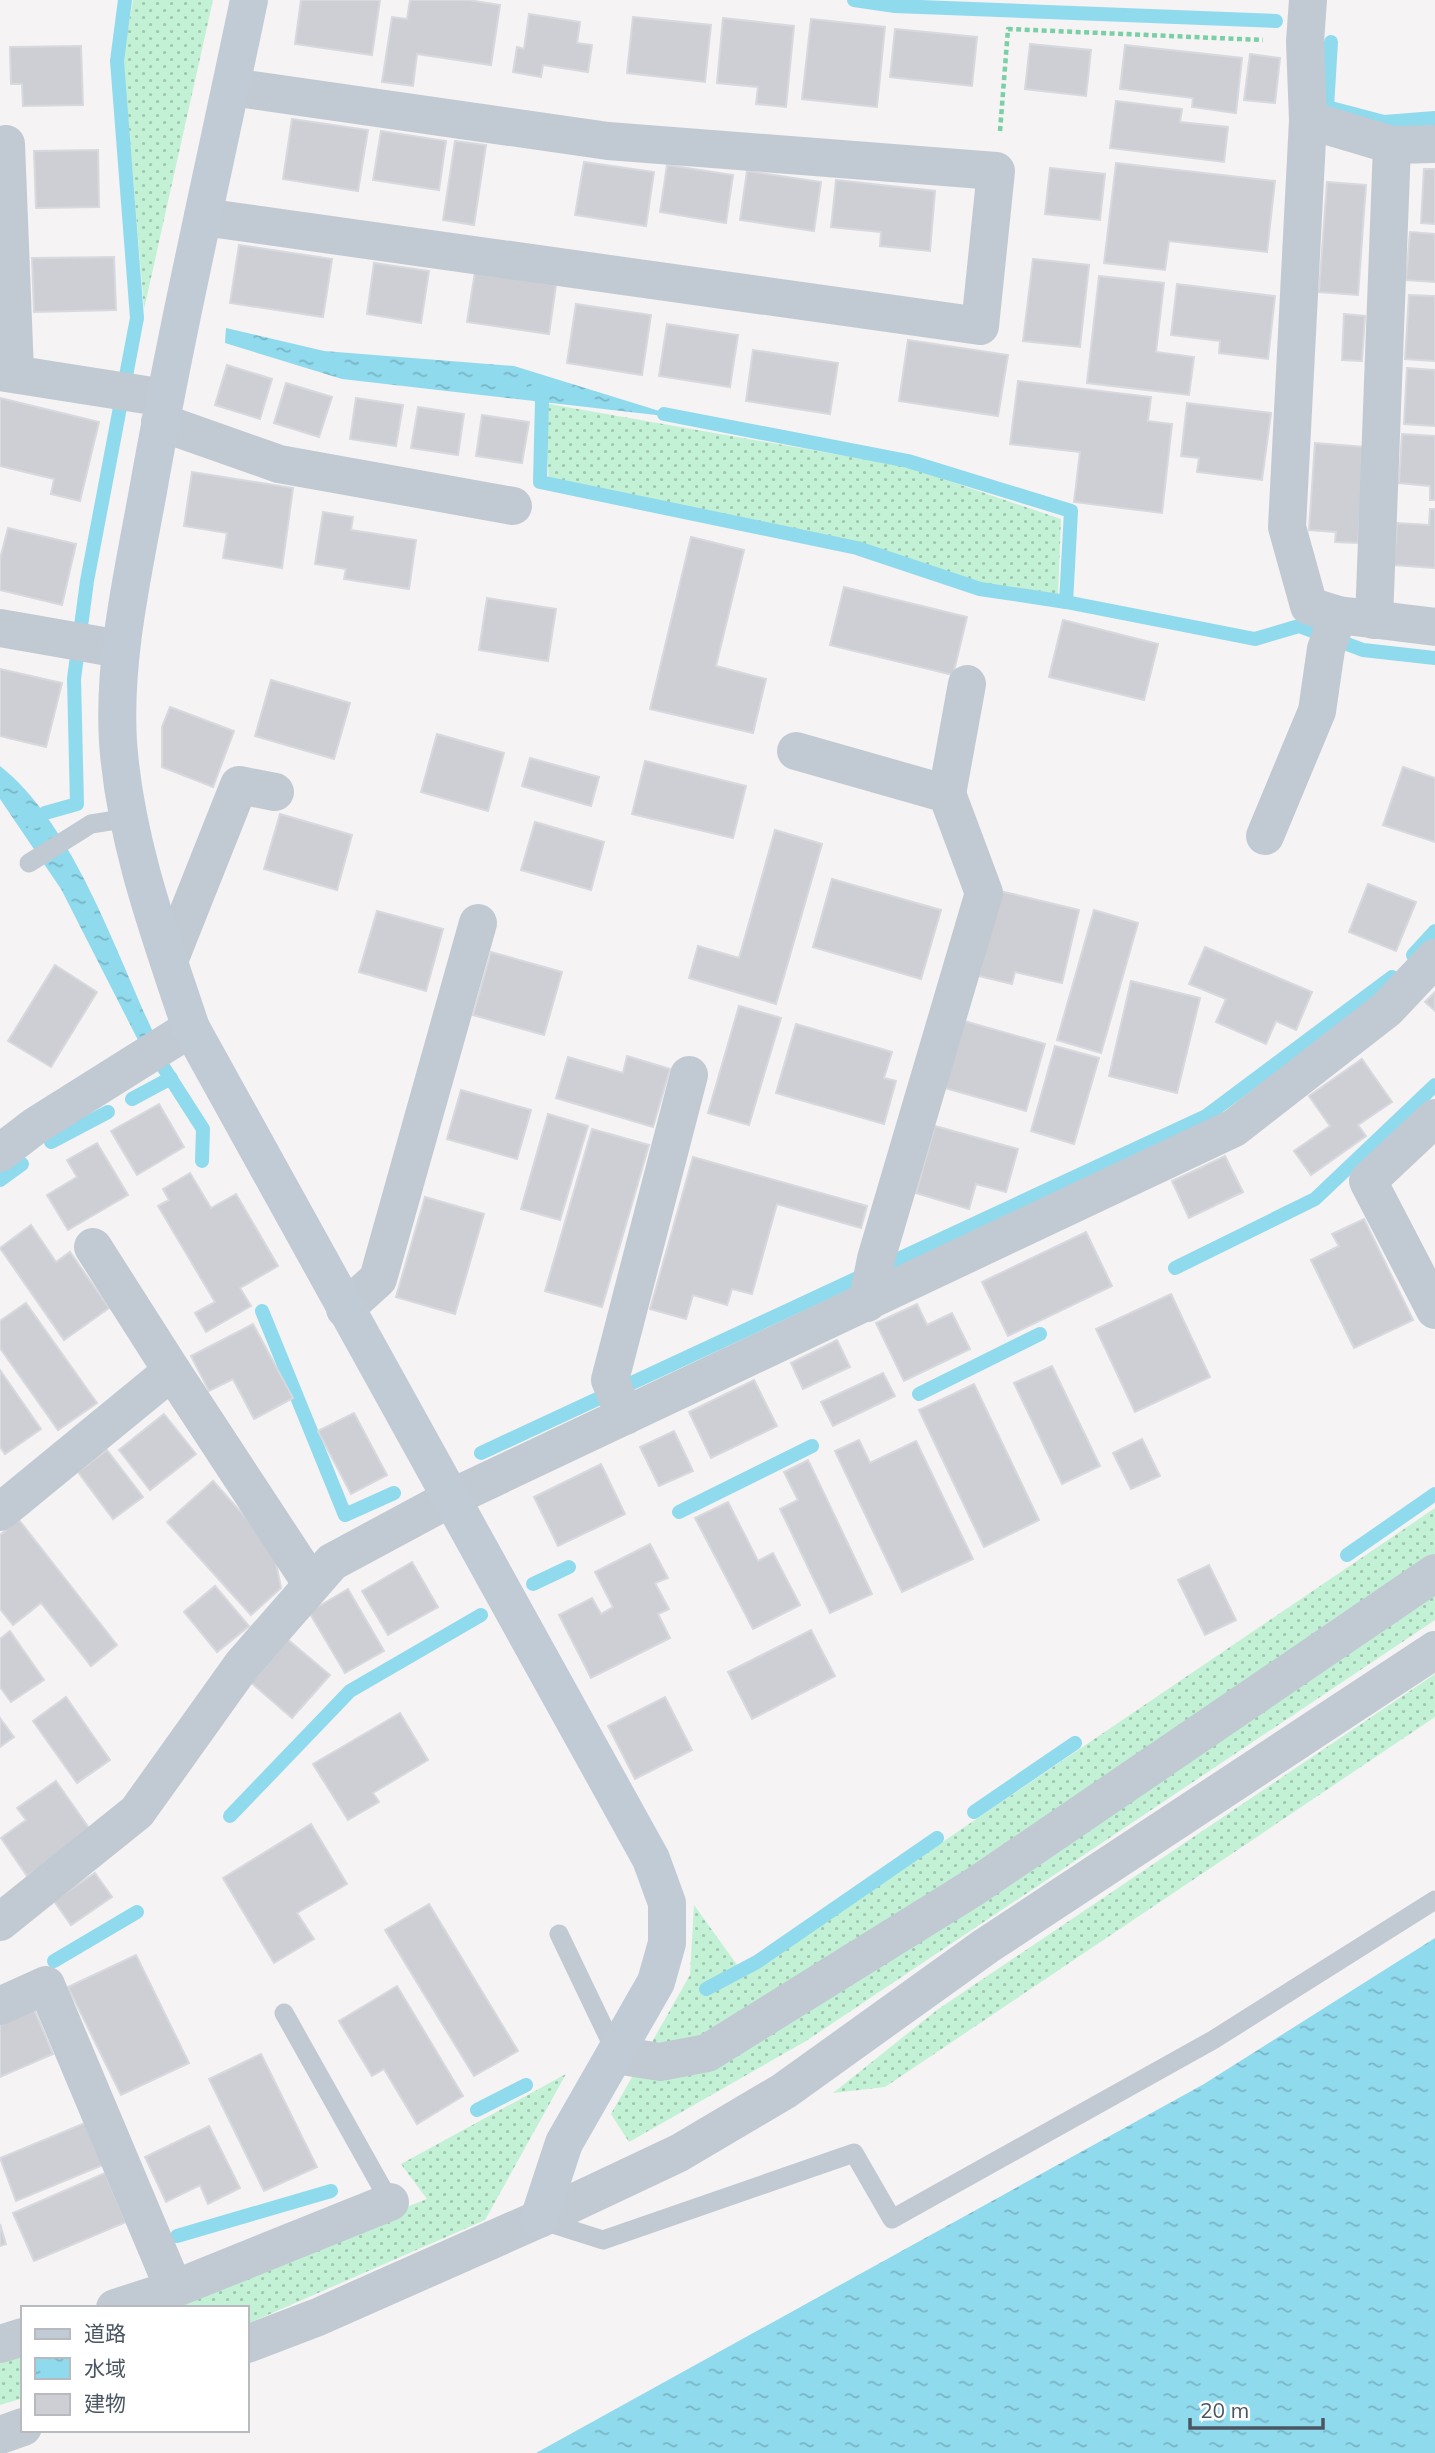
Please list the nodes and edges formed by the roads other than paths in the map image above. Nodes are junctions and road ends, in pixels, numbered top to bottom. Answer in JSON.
{"nodes":[{"id":1,"x":249,"y":0,"type":"edge"},
{"id":2,"x":1308,"y":0,"type":"edge"},
{"id":3,"x":231,"y":87,"type":"junction"},
{"id":4,"x":1308,"y":120,"type":"junction"},
{"id":5,"x":6,"y":144,"type":"dead end"},
{"id":6,"x":1435,"y":144,"type":"edge"},
{"id":7,"x":1392,"y":145,"type":"junction"},
{"id":8,"x":203,"y":217,"type":"junction"},
{"id":9,"x":8,"y":372,"type":"edge"},
{"id":10,"x":143,"y":400,"type":"junction"},
{"id":11,"x":513,"y":506,"type":"dead end"},
{"id":12,"x":1435,"y":627,"type":"edge"},
{"id":13,"x":0,"y":628,"type":"edge"},
{"id":14,"x":1346,"y":628,"type":"junction"},
{"id":15,"x":90,"y":643,"type":"junction"},
{"id":16,"x":967,"y":684,"type":"dead end"},
{"id":17,"x":796,"y":751,"type":"dead end"},
{"id":18,"x":275,"y":792,"type":"dead end"},
{"id":19,"x":947,"y":794,"type":"junction"},
{"id":20,"x":129,"y":818,"type":"junction"},
{"id":21,"x":1265,"y":836,"type":"dead end"},
{"id":22,"x":29,"y":863,"type":"dead end"},
{"id":23,"x":478,"y":923,"type":"dead end"},
{"id":24,"x":1435,"y":958,"type":"edge"},
{"id":25,"x":169,"y":961,"type":"junction"},
{"id":26,"x":164,"y":1045,"type":"junction"},
{"id":27,"x":689,"y":1075,"type":"dead end"},
{"id":28,"x":1435,"y":1118,"type":"edge"},
{"id":29,"x":0,"y":1153,"type":"edge"},
{"id":30,"x":93,"y":1247,"type":"dead end"},
{"id":31,"x":867,"y":1303,"type":"junction"},
{"id":32,"x":345,"y":1309,"type":"junction"},
{"id":33,"x":1435,"y":1310,"type":"edge"},
{"id":34,"x":172,"y":1371,"type":"junction"},
{"id":35,"x":625,"y":1416,"type":"junction"},
{"id":36,"x":451,"y":1497,"type":"junction"},
{"id":37,"x":0,"y":1512,"type":"edge"},
{"id":38,"x":1435,"y":1573,"type":"edge"},
{"id":39,"x":311,"y":1583,"type":"junction"},
{"id":40,"x":1435,"y":1650,"type":"edge"},
{"id":41,"x":1435,"y":1900,"type":"edge"},
{"id":42,"x":0,"y":1922,"type":"edge"},
{"id":43,"x":559,"y":1934,"type":"dead end"},
{"id":44,"x":0,"y":2006,"type":"edge"},
{"id":45,"x":284,"y":2012,"type":"dead end"},
{"id":46,"x":616,"y":2055,"type":"junction"},
{"id":47,"x":390,"y":2202,"type":"joint"},
{"id":48,"x":539,"y":2220,"type":"junction"},
{"id":49,"x":174,"y":2289,"type":"junction"},
{"id":50,"x":122,"y":2306,"type":"edge"},
{"id":51,"x":21,"y":2338,"type":"edge"},
{"id":52,"x":0,"y":2344,"type":"edge"},
{"id":53,"x":248,"y":2344,"type":"edge"},
{"id":54,"x":21,"y":2428,"type":"edge"},
{"id":55,"x":0,"y":2435,"type":"edge"}],
"edges":[{"from":1,"to":3,"type":"street"},
{"from":2,"to":4,"type":"street"},
{"from":3,"to":8,"type":"street"},
{"from":3,"to":8,"type":"street"},
{"from":4,"to":7,"type":"street"},
{"from":4,"to":14,"type":"street"},
{"from":5,"to":9,"type":"street"},
{"from":6,"to":7,"type":"street"},
{"from":7,"to":14,"type":"street"},
{"from":8,"to":10,"type":"street"},
{"from":9,"to":10,"type":"street"},
{"from":10,"to":11,"type":"street"},
{"from":10,"to":15,"type":"street"},
{"from":12,"to":14,"type":"street"},
{"from":13,"to":15,"type":"street"},
{"from":14,"to":21,"type":"street"},
{"from":15,"to":20,"type":"street"},
{"from":16,"to":19,"type":"street"},
{"from":17,"to":19,"type":"street"},
{"from":18,"to":25,"type":"street"},
{"from":19,"to":31,"type":"street"},
{"from":20,"to":22,"type":"lane"},
{"from":20,"to":25,"type":"street"},
{"from":23,"to":32,"type":"street"},
{"from":24,"to":31,"type":"street"},
{"from":25,"to":26,"type":"street"},
{"from":26,"to":29,"type":"street"},
{"from":26,"to":32,"type":"street"},
{"from":27,"to":35,"type":"street"},
{"from":28,"to":33,"type":"street"},
{"from":30,"to":34,"type":"street"},
{"from":31,"to":35,"type":"street"},
{"from":32,"to":36,"type":"street"},
{"from":34,"to":37,"type":"street"},
{"from":34,"to":39,"type":"street"},
{"from":35,"to":36,"type":"street"},
{"from":36,"to":39,"type":"street"},
{"from":36,"to":46,"type":"street"},
{"from":38,"to":46,"type":"street"},
{"from":39,"to":42,"type":"street"},
{"from":40,"to":48,"type":"street"},
{"from":41,"to":48,"type":"lane"},
{"from":43,"to":46,"type":"lane"},
{"from":44,"to":49,"type":"street"},
{"from":45,"to":47,"type":"lane"},
{"from":46,"to":48,"type":"street"},
{"from":47,"to":49,"type":"street"},
{"from":48,"to":53,"type":"street"},
{"from":49,"to":50,"type":"street"},
{"from":51,"to":52,"type":"street"},
{"from":54,"to":55,"type":"street"}]}
